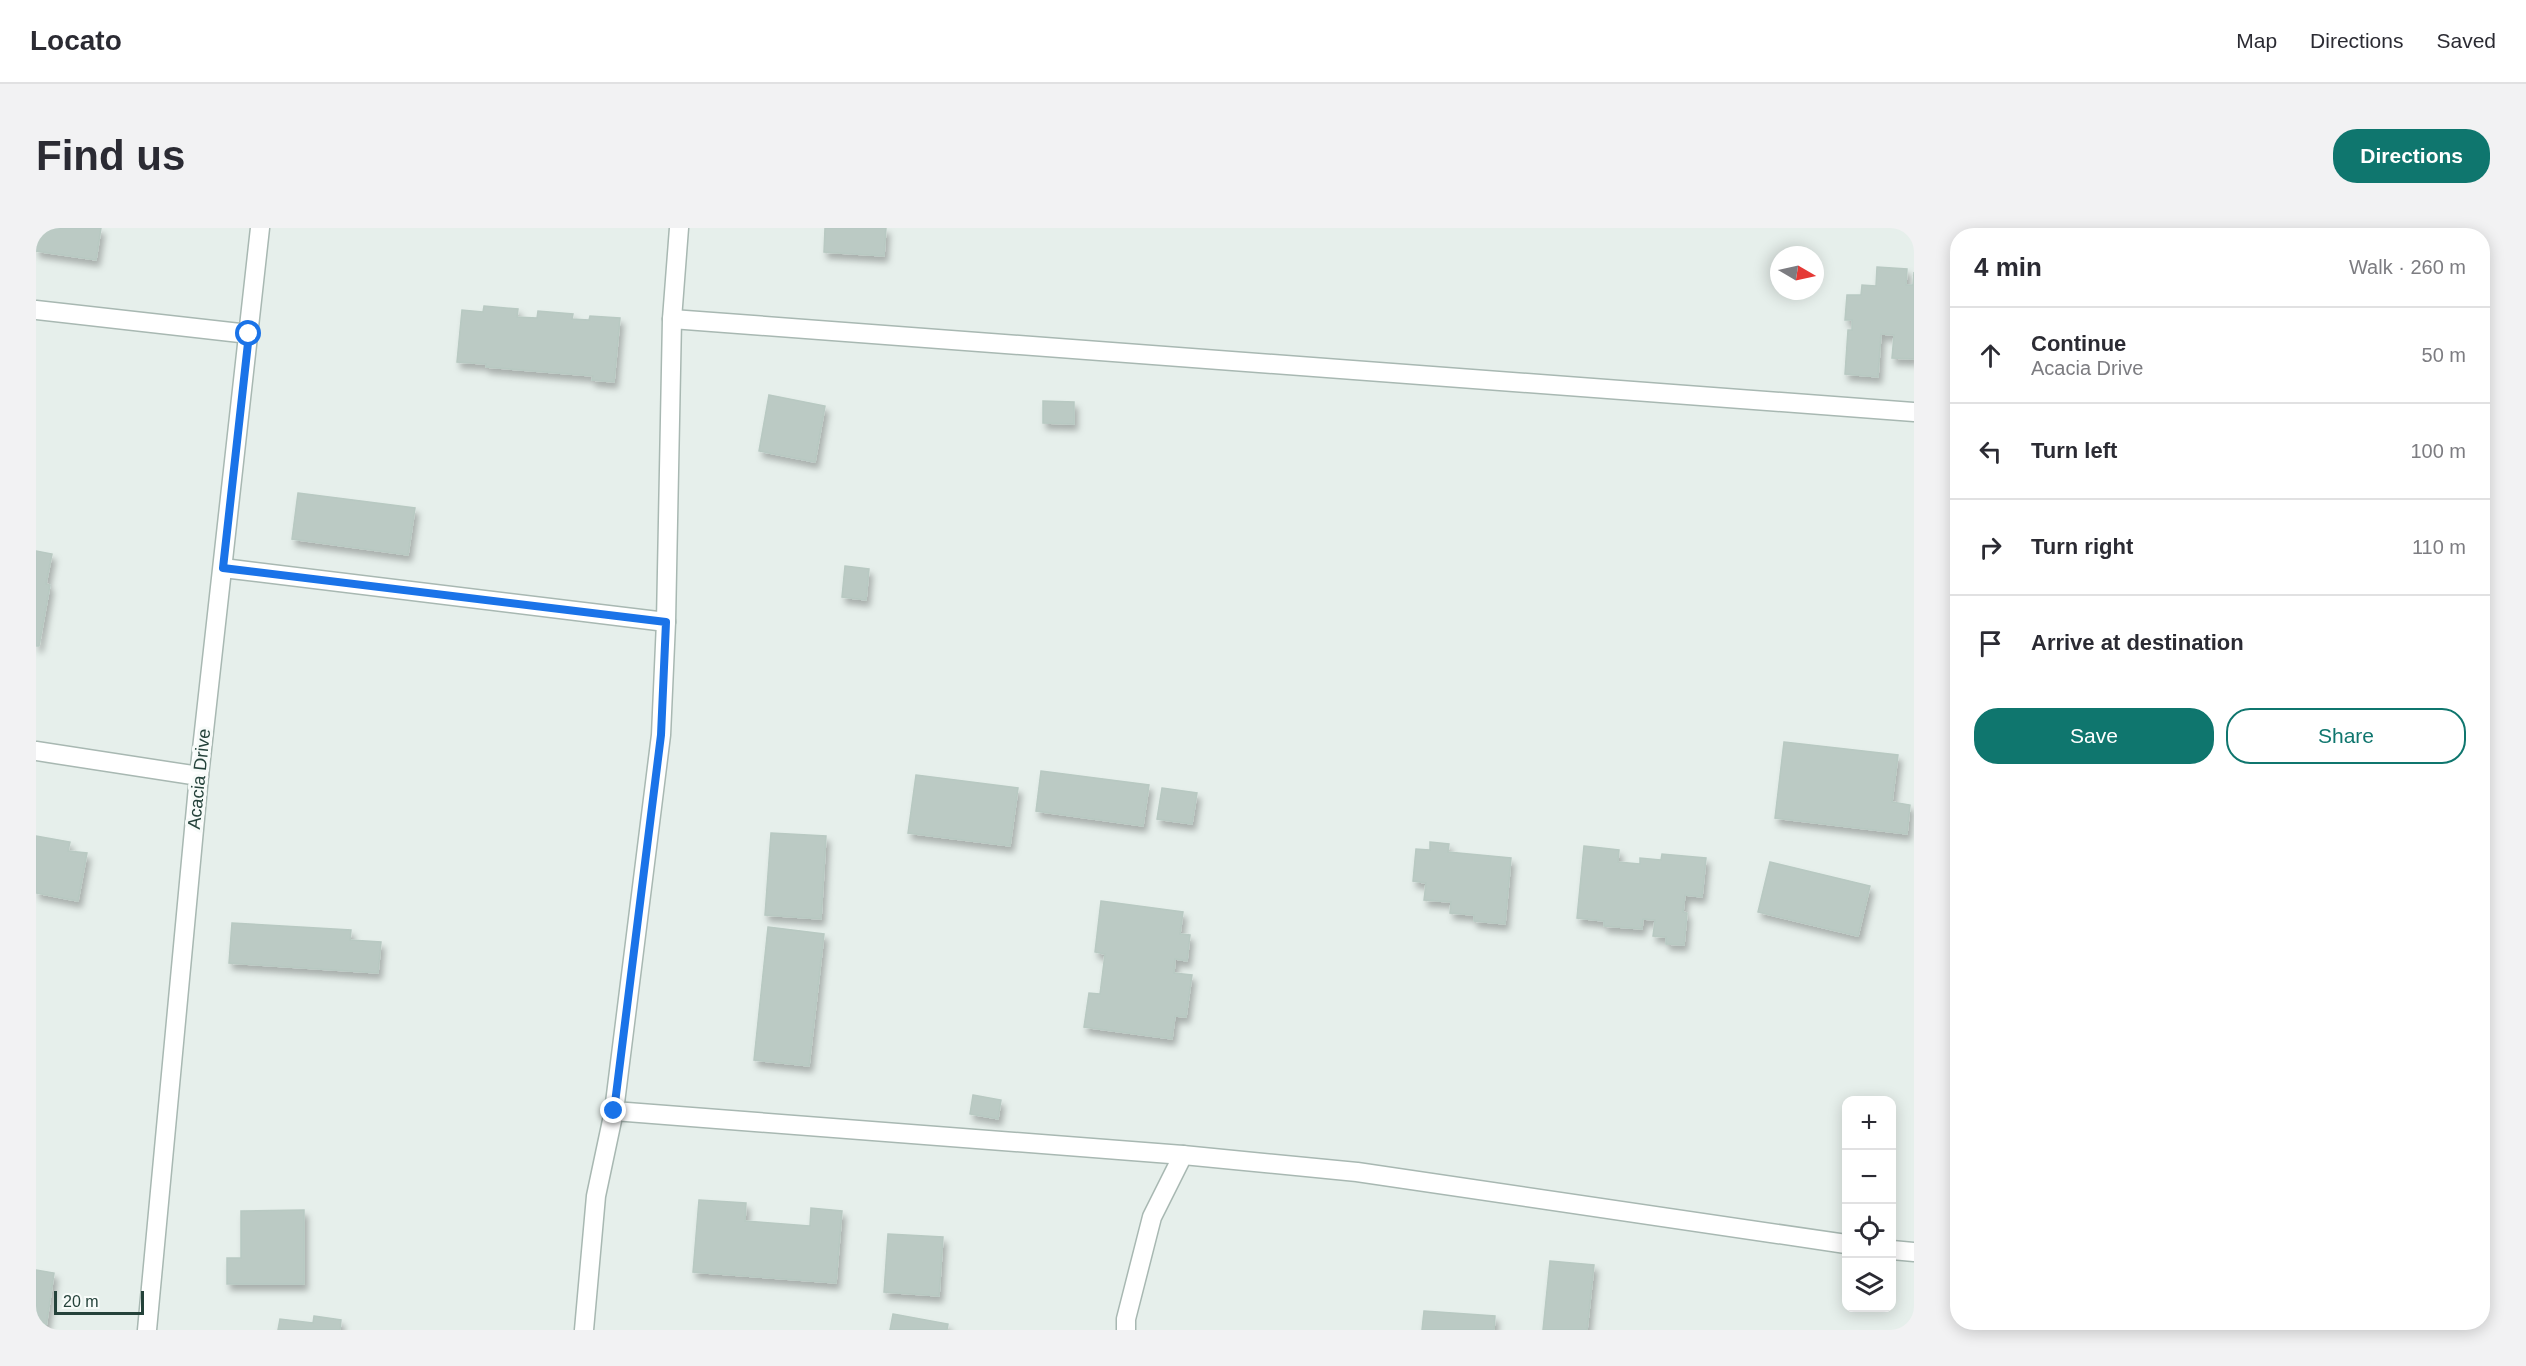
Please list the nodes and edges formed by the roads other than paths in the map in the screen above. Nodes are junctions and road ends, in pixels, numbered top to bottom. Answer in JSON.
{"nodes":[{"id":1,"x":260,"y":228,"type":"edge"},
{"id":2,"x":679,"y":228,"type":"edge"},
{"id":3,"x":36,"y":310,"type":"edge"},
{"id":4,"x":672,"y":319,"type":"junction"},
{"id":5,"x":249,"y":334,"type":"junction"},
{"id":6,"x":1914,"y":412,"type":"edge"},
{"id":7,"x":223,"y":568,"type":"junction"},
{"id":8,"x":666,"y":622,"type":"junction"},
{"id":9,"x":36,"y":751,"type":"edge"},
{"id":10,"x":199,"y":776,"type":"junction"},
{"id":11,"x":614,"y":1111,"type":"junction"},
{"id":12,"x":1183,"y":1155,"type":"junction"},
{"id":13,"x":1842,"y":1243,"type":"edge"},
{"id":14,"x":1896,"y":1250,"type":"edge"},
{"id":15,"x":1914,"y":1252,"type":"edge"},
{"id":16,"x":147,"y":1330,"type":"edge"},
{"id":17,"x":584,"y":1330,"type":"edge"},
{"id":18,"x":1126,"y":1330,"type":"edge"}],
"edges":[{"from":1,"to":5,"type":"street","name":"Acacia Drive"},
{"from":2,"to":4,"type":"street"},
{"from":3,"to":5,"type":"street"},
{"from":4,"to":6,"type":"street"},
{"from":4,"to":8,"type":"street"},
{"from":5,"to":7,"type":"street","name":"Acacia Drive"},
{"from":7,"to":8,"type":"street"},
{"from":7,"to":10,"type":"street","name":"Acacia Drive"},
{"from":8,"to":11,"type":"street"},
{"from":9,"to":10,"type":"street"},
{"from":10,"to":16,"type":"street","name":"Acacia Drive"},
{"from":11,"to":12,"type":"street"},
{"from":11,"to":17,"type":"street"},
{"from":12,"to":13,"type":"street"},
{"from":12,"to":18,"type":"street"},
{"from":14,"to":15,"type":"street"}]}
